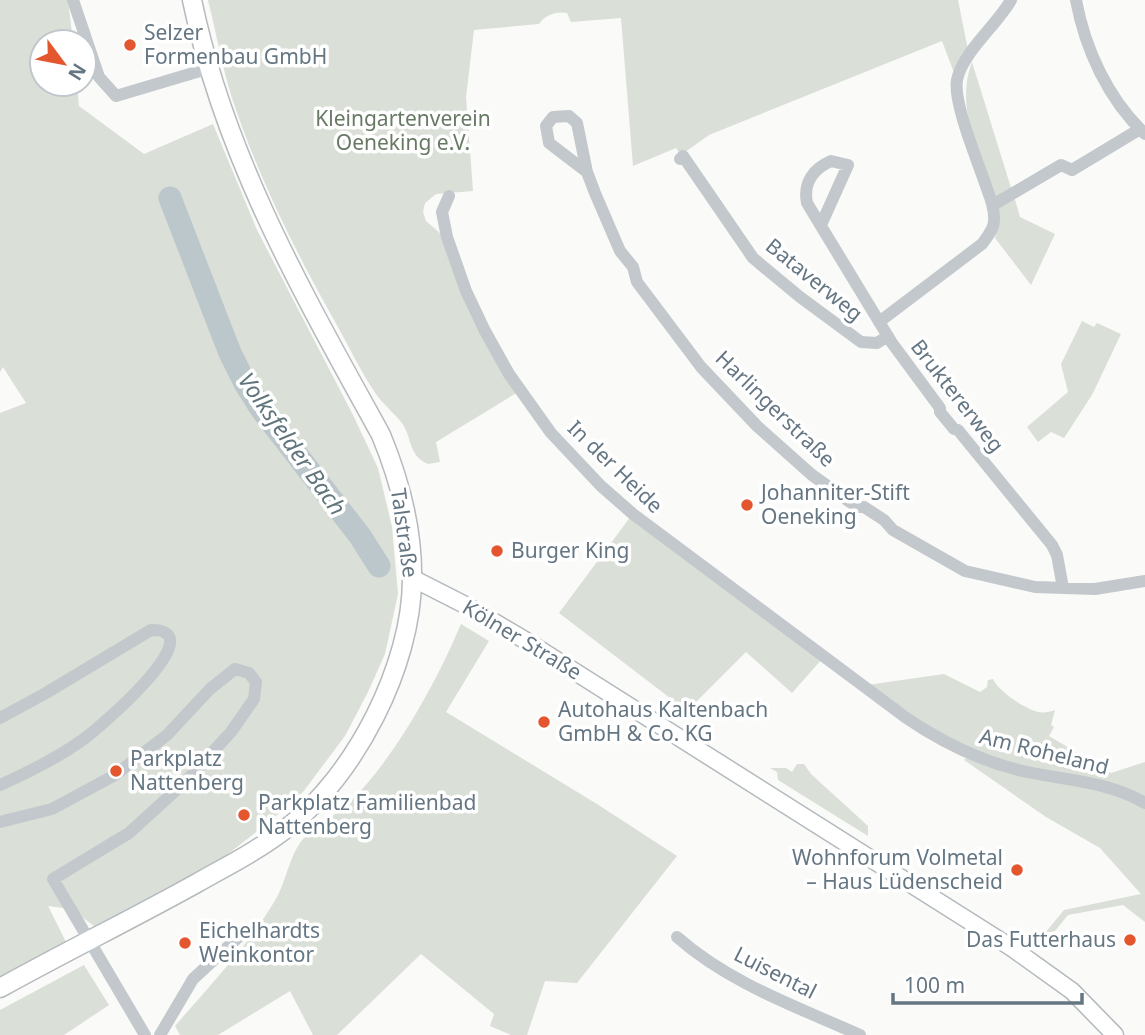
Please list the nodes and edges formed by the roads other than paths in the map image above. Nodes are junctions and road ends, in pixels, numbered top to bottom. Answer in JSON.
{"nodes":[{"id":1,"x":73,"y":0,"type":"edge"},
{"id":2,"x":192,"y":0,"type":"edge"},
{"id":3,"x":1011,"y":0,"type":"edge"},
{"id":4,"x":1076,"y":0,"type":"edge"},
{"id":5,"x":210,"y":68,"type":"junction"},
{"id":6,"x":1142,"y":132,"type":"edge"},
{"id":7,"x":680,"y":159,"type":"dead end"},
{"id":8,"x":587,"y":172,"type":"dead end"},
{"id":9,"x":449,"y":196,"type":"dead end"},
{"id":10,"x":993,"y":205,"type":"junction"},
{"id":11,"x":821,"y":225,"type":"junction"},
{"id":12,"x":879,"y":322,"type":"junction"},
{"id":13,"x":888,"y":336,"type":"junction"},
{"id":14,"x":412,"y":578,"type":"junction"},
{"id":15,"x":1145,"y":581,"type":"edge"},
{"id":16,"x":1063,"y":588,"type":"junction"},
{"id":17,"x":866,"y":687,"type":"joint"},
{"id":18,"x":0,"y":718,"type":"edge"},
{"id":19,"x":0,"y":785,"type":"edge"},
{"id":20,"x":1145,"y":803,"type":"edge"},
{"id":21,"x":0,"y":822,"type":"edge"},
{"id":22,"x":246,"y":931,"type":"dead end"},
{"id":23,"x":677,"y":937,"type":"dead end"},
{"id":24,"x":89,"y":940,"type":"junction"},
{"id":25,"x":0,"y":988,"type":"edge"},
{"id":26,"x":145,"y":1035,"type":"edge"},
{"id":27,"x":160,"y":1035,"type":"edge"},
{"id":28,"x":860,"y":1035,"type":"edge"},
{"id":29,"x":1115,"y":1035,"type":"edge"}],
"edges":[{"from":1,"to":5,"type":"street"},
{"from":2,"to":5,"type":"main road","name":"Talstraße"},
{"from":3,"to":10,"type":"street"},
{"from":4,"to":6,"type":"street"},
{"from":5,"to":14,"type":"main road","name":"Talstraße"},
{"from":6,"to":10,"type":"street"},
{"from":7,"to":13,"type":"street","name":"Bataverweg"},
{"from":8,"to":16,"type":"street","name":"Harlingerstraße"},
{"from":9,"to":17,"type":"street","name":"In der Heide"},
{"from":10,"to":12,"type":"street"},
{"from":11,"to":11,"type":"street","name":"Bruktererweg"},
{"from":11,"to":12,"type":"street","name":"Bruktererweg"},
{"from":12,"to":13,"type":"street","name":"Bruktererweg"},
{"from":13,"to":16,"type":"street","name":"Bruktererweg"},
{"from":14,"to":24,"type":"main road","name":"Talstraße"},
{"from":14,"to":29,"type":"main road","name":"Kölner Straße"},
{"from":15,"to":16,"type":"street","name":"Harlingerstraße"},
{"from":17,"to":20,"type":"street","name":"Am Roheland"},
{"from":18,"to":19,"type":"street"},
{"from":21,"to":24,"type":"street"},
{"from":22,"to":27,"type":"street"},
{"from":23,"to":28,"type":"street","name":"Luisental"},
{"from":24,"to":25,"type":"main road","name":"Talstraße"},
{"from":24,"to":26,"type":"street"}]}
